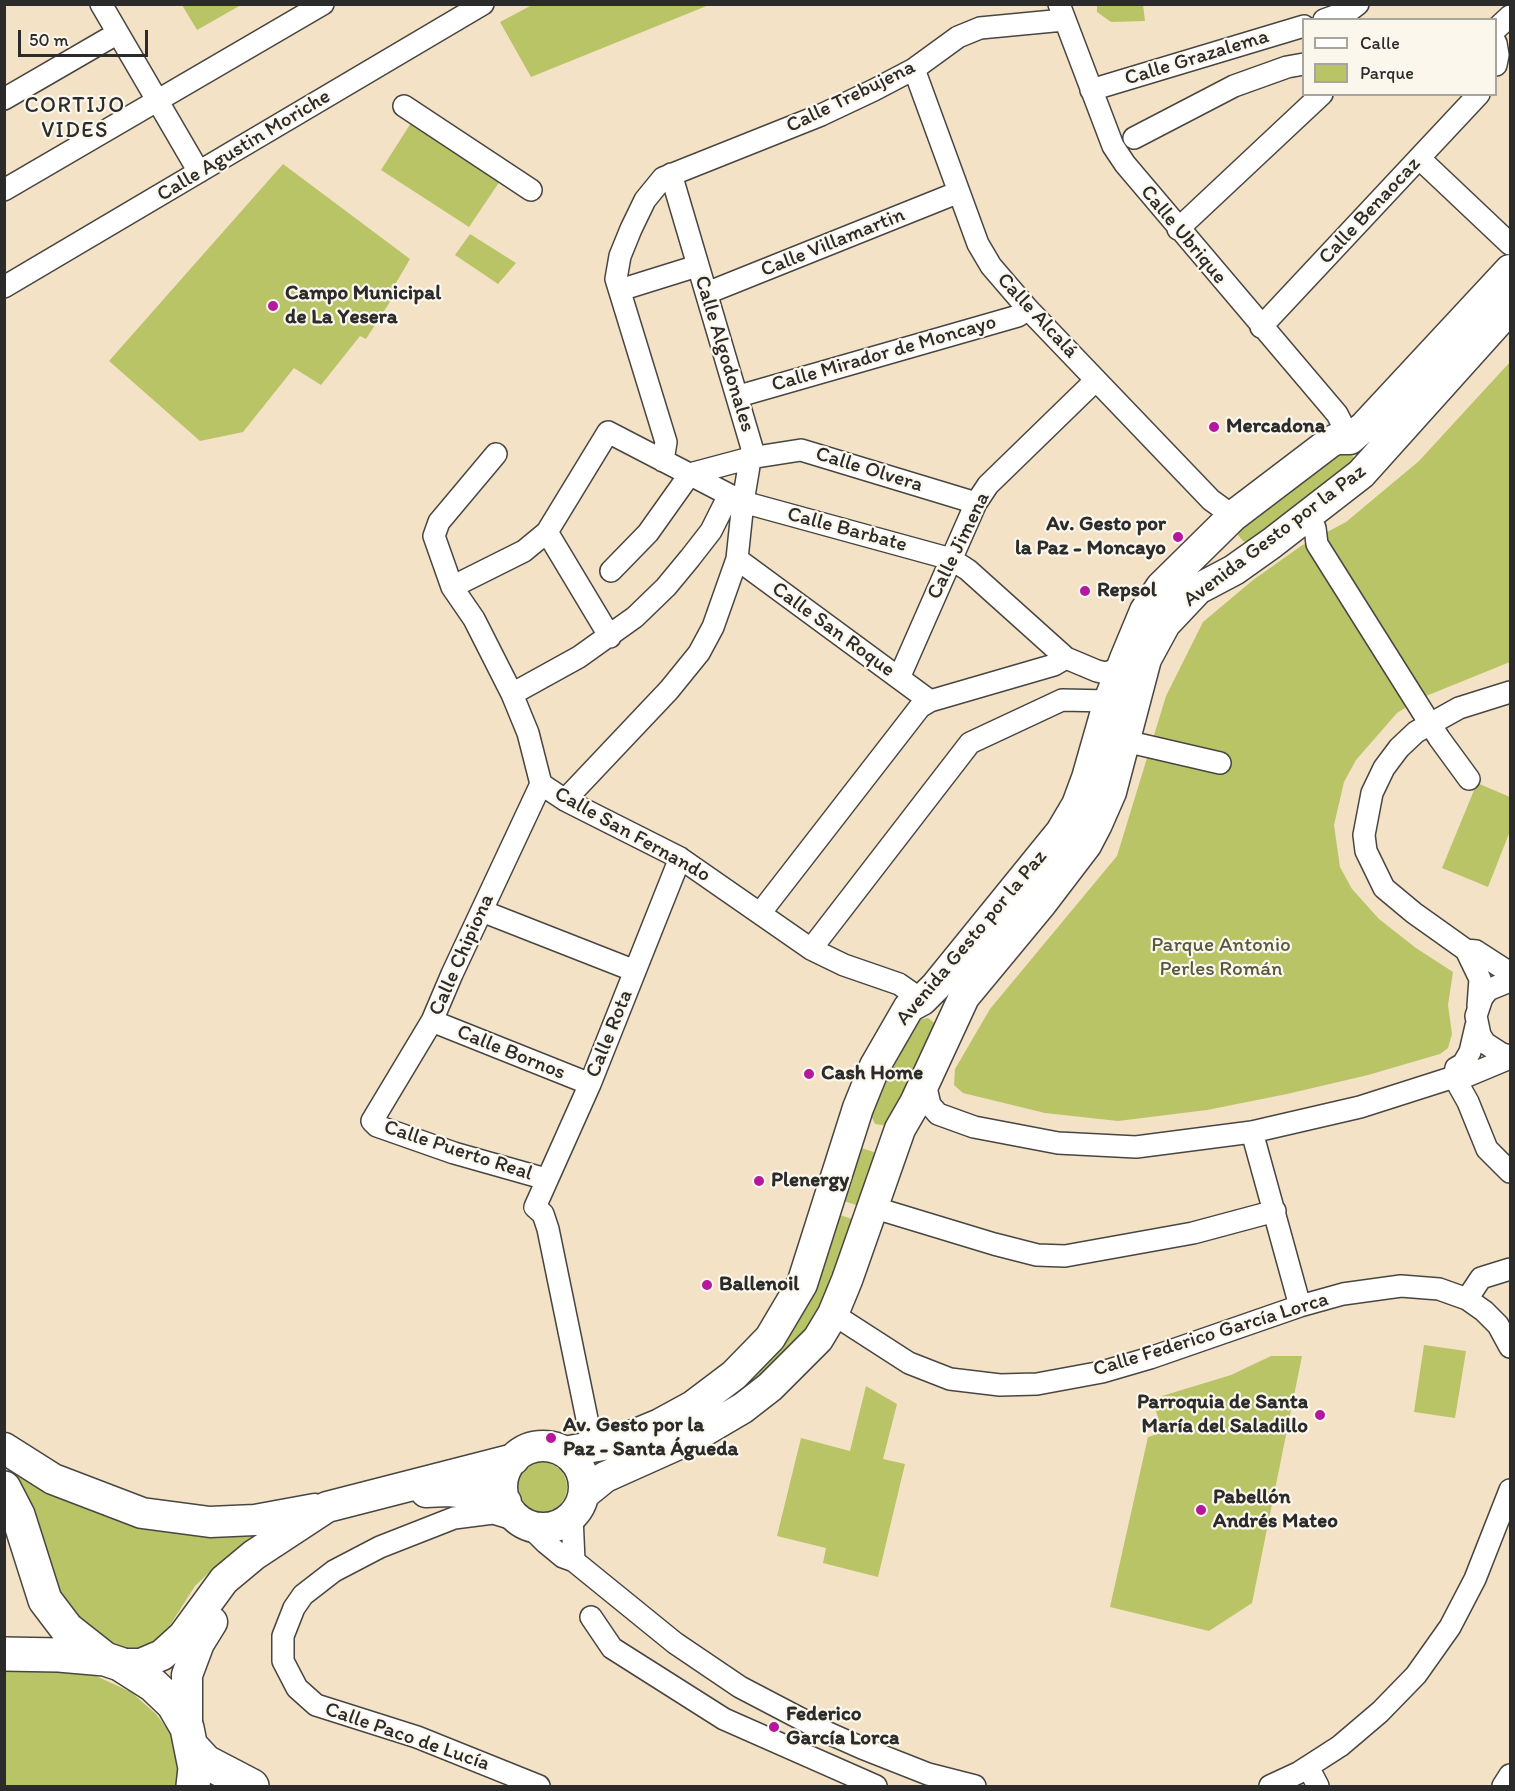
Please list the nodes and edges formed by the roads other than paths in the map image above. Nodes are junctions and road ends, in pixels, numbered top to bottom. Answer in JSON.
{"nodes":[{"id":1,"x":101,"y":4,"type":"edge"},
{"id":2,"x":324,"y":4,"type":"edge"},
{"id":3,"x":1359,"y":4,"type":"edge"},
{"id":4,"x":480,"y":5,"type":"edge"},
{"id":5,"x":1061,"y":12,"type":"edge"},
{"id":6,"x":1324,"y":14,"type":"edge"},
{"id":7,"x":1510,"y":16,"type":"edge"},
{"id":8,"x":1302,"y":27,"type":"edge"},
{"id":9,"x":1497,"y":28,"type":"edge"},
{"id":10,"x":118,"y":33,"type":"junction"},
{"id":11,"x":1302,"y":64,"type":"edge"},
{"id":12,"x":914,"y":69,"type":"junction"},
{"id":13,"x":1091,"y":90,"type":"junction"},
{"id":14,"x":1320,"y":96,"type":"edge"},
{"id":15,"x":1477,"y":96,"type":"edge"},
{"id":16,"x":4,"y":99,"type":"edge"},
{"id":17,"x":159,"y":101,"type":"junction"},
{"id":18,"x":404,"y":106,"type":"dead end"},
{"id":19,"x":1134,"y":138,"type":"dead end"},
{"id":20,"x":1419,"y":158,"type":"junction"},
{"id":21,"x":199,"y":172,"type":"junction"},
{"id":22,"x":671,"y":174,"type":"junction"},
{"id":23,"x":4,"y":190,"type":"edge"},
{"id":24,"x":531,"y":190,"type":"dead end"},
{"id":25,"x":959,"y":192,"type":"junction"},
{"id":26,"x":1178,"y":229,"type":"junction"},
{"id":27,"x":1510,"y":244,"type":"edge"},
{"id":28,"x":697,"y":266,"type":"junction"},
{"id":29,"x":1510,"y":270,"type":"edge"},
{"id":30,"x":4,"y":287,"type":"edge"},
{"id":31,"x":620,"y":290,"type":"junction"},
{"id":32,"x":707,"y":293,"type":"junction"},
{"id":33,"x":1510,"y":308,"type":"edge"},
{"id":34,"x":1028,"y":309,"type":"junction"},
{"id":35,"x":1261,"y":327,"type":"junction"},
{"id":36,"x":1096,"y":380,"type":"junction"},
{"id":37,"x":739,"y":396,"type":"junction"},
{"id":38,"x":1350,"y":439,"type":"junction"},
{"id":39,"x":496,"y":454,"type":"dead end"},
{"id":40,"x":750,"y":458,"type":"junction"},
{"id":41,"x":663,"y":461,"type":"junction"},
{"id":42,"x":690,"y":474,"type":"junction"},
{"id":43,"x":1361,"y":474,"type":"junction"},
{"id":44,"x":736,"y":498,"type":"junction"},
{"id":45,"x":976,"y":503,"type":"junction"},
{"id":46,"x":1233,"y":516,"type":"junction"},
{"id":47,"x":1315,"y":528,"type":"dead end"},
{"id":48,"x":547,"y":532,"type":"junction"},
{"id":49,"x":1262,"y":550,"type":"junction"},
{"id":50,"x":737,"y":559,"type":"junction"},
{"id":51,"x":951,"y":559,"type":"junction"},
{"id":52,"x":611,"y":571,"type":"dead end"},
{"id":53,"x":452,"y":587,"type":"junction"},
{"id":54,"x":610,"y":637,"type":"junction"},
{"id":55,"x":1066,"y":658,"type":"junction"},
{"id":56,"x":1122,"y":667,"type":"junction"},
{"id":57,"x":898,"y":678,"type":"junction"},
{"id":58,"x":1510,"y":692,"type":"edge"},
{"id":59,"x":512,"y":694,"type":"junction"},
{"id":60,"x":930,"y":701,"type":"junction"},
{"id":61,"x":1109,"y":701,"type":"junction"},
{"id":62,"x":1429,"y":723,"type":"junction"},
{"id":63,"x":1125,"y":741,"type":"junction"},
{"id":64,"x":1220,"y":763,"type":"dead end"},
{"id":65,"x":1470,"y":778,"type":"dead end"},
{"id":66,"x":541,"y":784,"type":"junction"},
{"id":67,"x":566,"y":800,"type":"junction"},
{"id":68,"x":680,"y":858,"type":"junction"},
{"id":69,"x":482,"y":911,"type":"junction"},
{"id":70,"x":761,"y":912,"type":"junction"},
{"id":71,"x":811,"y":949,"type":"junction"},
{"id":72,"x":1466,"y":950,"type":"junction"},
{"id":73,"x":635,"y":971,"type":"junction"},
{"id":74,"x":1510,"y":973,"type":"edge"},
{"id":75,"x":1510,"y":981,"type":"edge"},
{"id":76,"x":922,"y":1000,"type":"junction"},
{"id":77,"x":1477,"y":1016,"type":"junction"},
{"id":78,"x":432,"y":1022,"type":"junction"},
{"id":79,"x":950,"y":1028,"type":"junction"},
{"id":80,"x":1510,"y":1057,"type":"edge"},
{"id":81,"x":1454,"y":1077,"type":"junction"},
{"id":82,"x":925,"y":1083,"type":"junction"},
{"id":83,"x":590,"y":1084,"type":"junction"},
{"id":84,"x":858,"y":1108,"type":"junction"},
{"id":85,"x":938,"y":1114,"type":"junction"},
{"id":86,"x":372,"y":1121,"type":"joint"},
{"id":87,"x":903,"y":1124,"type":"junction"},
{"id":88,"x":1252,"y":1132,"type":"junction"},
{"id":89,"x":1510,"y":1172,"type":"edge"},
{"id":90,"x":546,"y":1179,"type":"junction"},
{"id":91,"x":872,"y":1207,"type":"junction"},
{"id":92,"x":1275,"y":1212,"type":"junction"},
{"id":93,"x":1510,"y":1269,"type":"edge"},
{"id":94,"x":1467,"y":1299,"type":"junction"},
{"id":95,"x":1300,"y":1306,"type":"junction"},
{"id":96,"x":833,"y":1314,"type":"junction"},
{"id":97,"x":1510,"y":1347,"type":"edge"},
{"id":98,"x":4,"y":1448,"type":"edge"},
{"id":99,"x":594,"y":1448,"type":"junction"},
{"id":100,"x":564,"y":1452,"type":"junction"},
{"id":101,"x":514,"y":1459,"type":"junction"},
{"id":102,"x":4,"y":1488,"type":"edge"},
{"id":103,"x":1510,"y":1493,"type":"edge"},
{"id":104,"x":578,"y":1505,"type":"junction"},
{"id":105,"x":327,"y":1507,"type":"junction"},
{"id":106,"x":519,"y":1516,"type":"junction"},
{"id":107,"x":574,"y":1561,"type":"junction"},
{"id":108,"x":591,"y":1617,"type":"dead end"},
{"id":109,"x":11,"y":1652,"type":"edge"},
{"id":110,"x":112,"y":1662,"type":"junction"},
{"id":111,"x":189,"y":1738,"type":"junction"},
{"id":112,"x":1308,"y":1767,"type":"junction"},
{"id":113,"x":1510,"y":1775,"type":"edge"},
{"id":114,"x":193,"y":1786,"type":"edge"},
{"id":115,"x":252,"y":1786,"type":"edge"},
{"id":116,"x":539,"y":1786,"type":"edge"},
{"id":117,"x":876,"y":1786,"type":"edge"},
{"id":118,"x":975,"y":1786,"type":"edge"},
{"id":119,"x":1270,"y":1786,"type":"edge"},
{"id":120,"x":1318,"y":1786,"type":"edge"},
{"id":121,"x":1503,"y":1786,"type":"edge"}],
"edges":[{"from":1,"to":10,"type":"street"},
{"from":2,"to":17,"type":"street"},
{"from":3,"to":6,"type":"street"},
{"from":4,"to":21,"type":"street","name":"Calle Agustin Moriche"},
{"from":5,"to":12,"type":"street","name":"Calle Trebujena"},
{"from":5,"to":13,"type":"street","name":"Calle Ubrique"},
{"from":7,"to":9,"type":"street"},
{"from":8,"to":13,"type":"street","name":"Calle Grazalema"},
{"from":10,"to":16,"type":"street"},
{"from":10,"to":17,"type":"street"},
{"from":11,"to":19,"type":"street"},
{"from":12,"to":22,"type":"street","name":"Calle Trebujena"},
{"from":12,"to":25,"type":"street","name":"Calle Alcalá"},
{"from":13,"to":26,"type":"street","name":"Calle Ubrique"},
{"from":14,"to":26,"type":"street"},
{"from":15,"to":20,"type":"street","name":"Calle Benaocaz"},
{"from":17,"to":21,"type":"street"},
{"from":17,"to":23,"type":"street"},
{"from":18,"to":24,"type":"street"},
{"from":20,"to":27,"type":"street"},
{"from":20,"to":35,"type":"street","name":"Calle Benaocaz"},
{"from":21,"to":30,"type":"street","name":"Calle Agustin Moriche"},
{"from":22,"to":28,"type":"street","name":"Calle Algodonales"},
{"from":22,"to":31,"type":"street"},
{"from":25,"to":32,"type":"street","name":"Calle Villamartin"},
{"from":25,"to":34,"type":"street","name":"Calle Alcalá"},
{"from":26,"to":35,"type":"street","name":"Calle Ubrique"},
{"from":28,"to":31,"type":"street"},
{"from":28,"to":32,"type":"street","name":"Calle Algodonales"},
{"from":29,"to":38,"type":"main road","name":"Avenida Gesto por la Paz"},
{"from":31,"to":41,"type":"street"},
{"from":32,"to":37,"type":"street","name":"Calle Algodonales"},
{"from":33,"to":43,"type":"main road","name":"Avenida Gesto por la Paz"},
{"from":34,"to":36,"type":"street","name":"Calle Alcalá"},
{"from":34,"to":37,"type":"street","name":"Calle Mirador de Moncayo"},
{"from":35,"to":38,"type":"street","name":"Calle Ubrique"},
{"from":36,"to":45,"type":"street","name":"Calle Jimena"},
{"from":36,"to":46,"type":"street","name":"Calle Alcalá"},
{"from":37,"to":40,"type":"street","name":"Calle Algodonales"},
{"from":38,"to":43,"type":"main road"},
{"from":38,"to":46,"type":"main road","name":"Avenida Gesto por la Paz"},
{"from":39,"to":53,"type":"street","name":"Calle San Fernando"},
{"from":40,"to":42,"type":"street","name":"Calle Olvera"},
{"from":40,"to":44,"type":"street","name":"Calle Algodonales"},
{"from":40,"to":45,"type":"street","name":"Calle Olvera"},
{"from":41,"to":42,"type":"street","name":"Calle Barbate"},
{"from":41,"to":48,"type":"street","name":"Calle Barbate"},
{"from":42,"to":44,"type":"street","name":"Calle Barbate"},
{"from":42,"to":52,"type":"street"},
{"from":43,"to":49,"type":"main road","name":"Avenida Gesto por la Paz"},
{"from":44,"to":50,"type":"street","name":"Calle Algodonales"},
{"from":44,"to":51,"type":"street","name":"Calle Barbate"},
{"from":44,"to":54,"type":"street"},
{"from":45,"to":51,"type":"street","name":"Calle Jimena"},
{"from":46,"to":49,"type":"main road"},
{"from":46,"to":56,"type":"main road","name":"Avenida Gesto por la Paz"},
{"from":47,"to":62,"type":"street"},
{"from":48,"to":53,"type":"street"},
{"from":48,"to":54,"type":"street"},
{"from":49,"to":63,"type":"main road","name":"Avenida Gesto por la Paz"},
{"from":50,"to":57,"type":"street","name":"Calle San Roque"},
{"from":50,"to":67,"type":"street","name":"Calle Algodonales"},
{"from":51,"to":55,"type":"street","name":"Calle Barbate"},
{"from":51,"to":57,"type":"street","name":"Calle Jimena"},
{"from":53,"to":59,"type":"street","name":"Calle San Fernando"},
{"from":54,"to":59,"type":"street"},
{"from":55,"to":56,"type":"street","name":"Calle Barbate"},
{"from":55,"to":60,"type":"street"},
{"from":56,"to":61,"type":"main road","name":"Avenida Gesto por la Paz"},
{"from":57,"to":60,"type":"street","name":"Calle San Roque"},
{"from":58,"to":62,"type":"street"},
{"from":59,"to":66,"type":"street","name":"Calle San Fernando"},
{"from":60,"to":70,"type":"street"},
{"from":61,"to":71,"type":"street"},
{"from":61,"to":76,"type":"main road","name":"Avenida Gesto por la Paz"},
{"from":62,"to":65,"type":"street"},
{"from":62,"to":72,"type":"street"},
{"from":63,"to":64,"type":"street"},
{"from":63,"to":79,"type":"main road","name":"Avenida Gesto por la Paz"},
{"from":66,"to":67,"type":"street","name":"Calle San Fernando"},
{"from":66,"to":69,"type":"street","name":"Calle Chipiona"},
{"from":67,"to":68,"type":"street","name":"Calle San Fernando"},
{"from":68,"to":70,"type":"street","name":"Calle San Fernando"},
{"from":68,"to":73,"type":"street","name":"Calle Rota"},
{"from":69,"to":73,"type":"street"},
{"from":69,"to":78,"type":"street","name":"Calle Chipiona"},
{"from":70,"to":71,"type":"street","name":"Calle San Fernando"},
{"from":71,"to":76,"type":"street","name":"Calle San Fernando"},
{"from":72,"to":74,"type":"street"},
{"from":72,"to":77,"type":"street"},
{"from":73,"to":83,"type":"street","name":"Calle Rota"},
{"from":75,"to":77,"type":"street"},
{"from":76,"to":79,"type":"main road"},
{"from":76,"to":84,"type":"main road","name":"Avenida Gesto por la Paz"},
{"from":77,"to":80,"type":"street"},
{"from":77,"to":81,"type":"street"},
{"from":78,"to":83,"type":"street","name":"Calle Bornos"},
{"from":78,"to":86,"type":"street","name":"Calle Chipiona"},
{"from":79,"to":82,"type":"main road","name":"Avenida Gesto por la Paz"},
{"from":80,"to":81,"type":"street"},
{"from":81,"to":88,"type":"street"},
{"from":81,"to":89,"type":"street"},
{"from":82,"to":85,"type":"street"},
{"from":82,"to":87,"type":"main road","name":"Avenida Gesto por la Paz"},
{"from":83,"to":90,"type":"street","name":"Calle Rota"},
{"from":84,"to":87,"type":"main road"},
{"from":84,"to":99,"type":"main road","name":"Avenida Gesto por la Paz"},
{"from":85,"to":87,"type":"street"},
{"from":85,"to":88,"type":"street"},
{"from":86,"to":90,"type":"street","name":"Calle Puerto Real"},
{"from":87,"to":91,"type":"main road","name":"Avenida Gesto por la Paz"},
{"from":88,"to":92,"type":"street"},
{"from":90,"to":99,"type":"street","name":"Calle Rota"},
{"from":91,"to":92,"type":"street"},
{"from":91,"to":96,"type":"main road","name":"Avenida Gesto por la Paz"},
{"from":92,"to":95,"type":"street"},
{"from":93,"to":94,"type":"street"},
{"from":94,"to":95,"type":"street","name":"Calle Federico García Lorca"},
{"from":94,"to":97,"type":"street","name":"Calle Federico García Lorca"},
{"from":95,"to":96,"type":"street","name":"Calle Federico García Lorca"},
{"from":96,"to":104,"type":"main road","name":"Avenida Gesto por la Paz"},
{"from":98,"to":105,"type":"main road"},
{"from":99,"to":100,"type":"main road","name":"Avenida Gesto por la Paz"},
{"from":100,"to":101,"type":"main road"},
{"from":100,"to":104,"type":"main road"},
{"from":101,"to":105,"type":"main road"},
{"from":101,"to":106,"type":"main road"},
{"from":102,"to":110,"type":"highway"},
{"from":103,"to":112,"type":"street"},
{"from":104,"to":106,"type":"main road"},
{"from":104,"to":107,"type":"street"},
{"from":105,"to":110,"type":"main road"},
{"from":106,"to":107,"type":"street"},
{"from":106,"to":111,"type":"main road"},
{"from":106,"to":116,"type":"street","name":"Calle Paco de Lucía"},
{"from":107,"to":118,"type":"street"},
{"from":108,"to":117,"type":"street"},
{"from":109,"to":110,"type":"highway"},
{"from":110,"to":111,"type":"highway"},
{"from":111,"to":114,"type":"highway"},
{"from":111,"to":115,"type":"highway"},
{"from":112,"to":119,"type":"street"},
{"from":112,"to":120,"type":"street"},
{"from":113,"to":121,"type":"street"}]}
